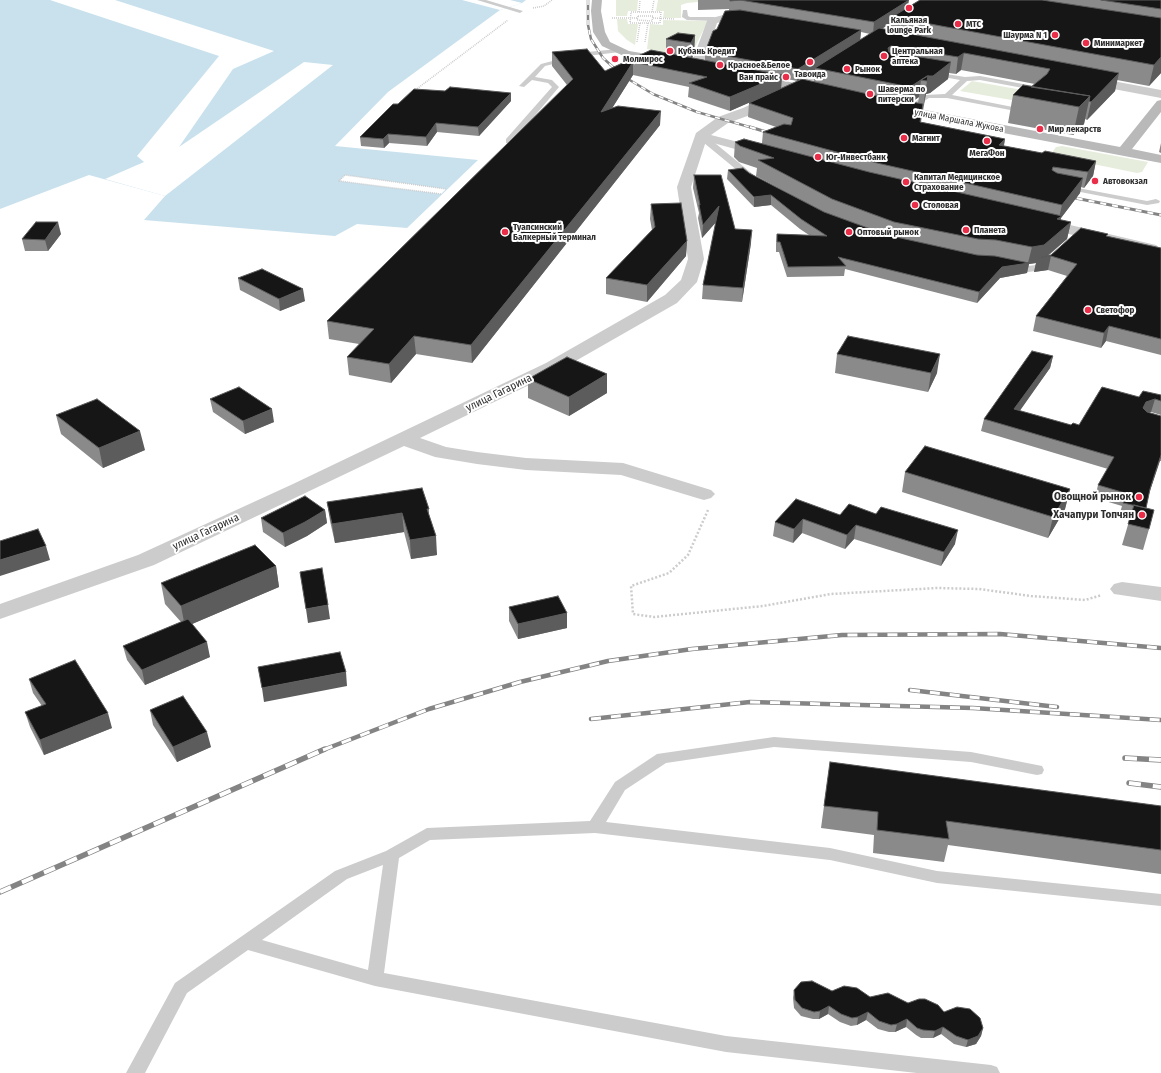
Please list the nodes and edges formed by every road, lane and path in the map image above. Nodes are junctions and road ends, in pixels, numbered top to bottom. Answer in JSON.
{"nodes":[{"id":1,"x":480,"y":0,"type":"edge"},
{"id":2,"x":552,"y":0,"type":"edge"},
{"id":3,"x":597,"y":0,"type":"edge"},
{"id":4,"x":640,"y":0,"type":"edge"},
{"id":5,"x":654,"y":0,"type":"edge"},
{"id":6,"x":924,"y":8,"type":"edge"},
{"id":7,"x":520,"y":11,"type":"junction"},
{"id":8,"x":685,"y":11,"type":"dead end"},
{"id":9,"x":639,"y":12,"type":"junction"},
{"id":10,"x":645,"y":12,"type":"junction"},
{"id":11,"x":652,"y":12,"type":"junction"},
{"id":12,"x":612,"y":13,"type":"dead end"},
{"id":13,"x":645,"y":16,"type":"junction"},
{"id":14,"x":612,"y":18,"type":"junction"},
{"id":15,"x":630,"y":18,"type":"junction"},
{"id":16,"x":638,"y":18,"type":"junction"},
{"id":17,"x":653,"y":18,"type":"junction"},
{"id":18,"x":660,"y":18,"type":"junction"},
{"id":19,"x":714,"y":20,"type":"junction"},
{"id":20,"x":612,"y":21,"type":"dead end"},
{"id":21,"x":766,"y":21,"type":"edge"},
{"id":22,"x":645,"y":22,"type":"junction"},
{"id":23,"x":640,"y":23,"type":"junction"},
{"id":24,"x":648,"y":23,"type":"junction"},
{"id":25,"x":858,"y":37,"type":"edge"},
{"id":26,"x":873,"y":39,"type":"junction"},
{"id":27,"x":889,"y":42,"type":"edge"},
{"id":28,"x":645,"y":43,"type":"dead end"},
{"id":29,"x":618,"y":51,"type":"junction"},
{"id":30,"x":638,"y":52,"type":"junction"},
{"id":31,"x":696,"y":67,"type":"junction"},
{"id":32,"x":711,"y":70,"type":"edge"},
{"id":33,"x":927,"y":73,"type":"edge"},
{"id":34,"x":741,"y":76,"type":"edge"},
{"id":35,"x":530,"y":78,"type":"junction"},
{"id":36,"x":1076,"y":78,"type":"edge"},
{"id":37,"x":965,"y":79,"type":"junction"},
{"id":38,"x":522,"y":86,"type":"dead end"},
{"id":39,"x":800,"y":87,"type":"junction"},
{"id":40,"x":413,"y":92,"type":"edge"},
{"id":41,"x":829,"y":94,"type":"edge"},
{"id":42,"x":1161,"y":94,"type":"edge"},
{"id":43,"x":947,"y":96,"type":"junction"},
{"id":44,"x":1031,"y":98,"type":"edge"},
{"id":45,"x":1161,"y":104,"type":"edge"},
{"id":46,"x":882,"y":106,"type":"edge"},
{"id":47,"x":905,"y":111,"type":"junction"},
{"id":48,"x":1036,"y":112,"type":"edge"},
{"id":49,"x":701,"y":136,"type":"junction"},
{"id":50,"x":509,"y":141,"type":"edge"},
{"id":51,"x":1123,"y":152,"type":"junction"},
{"id":52,"x":776,"y":157,"type":"edge"},
{"id":53,"x":1161,"y":160,"type":"edge"},
{"id":54,"x":759,"y":182,"type":"edge"},
{"id":55,"x":1054,"y":185,"type":"edge"},
{"id":56,"x":446,"y":189,"type":"dead end"},
{"id":57,"x":442,"y":194,"type":"dead end"},
{"id":58,"x":1159,"y":200,"type":"edge"},
{"id":59,"x":1028,"y":220,"type":"edge"},
{"id":60,"x":1055,"y":256,"type":"edge"},
{"id":61,"x":1161,"y":256,"type":"edge"},
{"id":62,"x":1007,"y":265,"type":"edge"},
{"id":63,"x":404,"y":439,"type":"junction"},
{"id":64,"x":704,"y":494,"type":"joint"},
{"id":65,"x":1122,"y":589,"type":"joint"},
{"id":66,"x":1161,"y":594,"type":"edge"},
{"id":67,"x":0,"y":612,"type":"edge"},
{"id":68,"x":1037,"y":770,"type":"dead end"},
{"id":69,"x":595,"y":827,"type":"junction"},
{"id":70,"x":392,"y":855,"type":"junction"},
{"id":71,"x":1161,"y":900,"type":"edge"},
{"id":72,"x":245,"y":942,"type":"junction"},
{"id":73,"x":375,"y":979,"type":"junction"},
{"id":74,"x":135,"y":1073,"type":"edge"},
{"id":75,"x":991,"y":1073,"type":"edge"}],
"edges":[{"from":1,"to":7,"type":"lane"},
{"from":2,"to":7,"type":"path"},
{"from":3,"to":29,"type":"street"},
{"from":4,"to":9,"type":"path"},
{"from":5,"to":11,"type":"path"},
{"from":6,"to":26,"type":"street"},
{"from":7,"to":40,"type":"path"},
{"from":8,"to":19,"type":"lane"},
{"from":9,"to":10,"type":"path"},
{"from":9,"to":15,"type":"path"},
{"from":10,"to":11,"type":"path"},
{"from":10,"to":13,"type":"path"},
{"from":11,"to":18,"type":"path"},
{"from":12,"to":14,"type":"path"},
{"from":13,"to":16,"type":"path"},
{"from":13,"to":17,"type":"path"},
{"from":14,"to":15,"type":"path"},
{"from":14,"to":20,"type":"path"},
{"from":15,"to":16,"type":"path"},
{"from":15,"to":23,"type":"path"},
{"from":16,"to":22,"type":"path"},
{"from":17,"to":18,"type":"path"},
{"from":17,"to":22,"type":"path"},
{"from":18,"to":24,"type":"path"},
{"from":19,"to":21,"type":"street"},
{"from":19,"to":31,"type":"street"},
{"from":22,"to":23,"type":"path"},
{"from":22,"to":24,"type":"path"},
{"from":23,"to":30,"type":"path"},
{"from":24,"to":28,"type":"path"},
{"from":25,"to":26,"type":"street"},
{"from":26,"to":27,"type":"street"},
{"from":26,"to":39,"type":"street"},
{"from":29,"to":30,"type":"street"},
{"from":29,"to":35,"type":"lane"},
{"from":30,"to":31,"type":"street"},
{"from":31,"to":32,"type":"street"},
{"from":33,"to":37,"type":"lane"},
{"from":34,"to":39,"type":"street"},
{"from":35,"to":38,"type":"lane"},
{"from":35,"to":50,"type":"lane"},
{"from":36,"to":42,"type":"street"},
{"from":37,"to":43,"type":"lane"},
{"from":37,"to":44,"type":"lane"},
{"from":39,"to":41,"type":"street"},
{"from":39,"to":49,"type":"street"},
{"from":43,"to":47,"type":"lane"},
{"from":43,"to":48,"type":"lane"},
{"from":45,"to":51,"type":"street"},
{"from":46,"to":47,"type":"street","name":"улица Маршала Жукова"},
{"from":47,"to":51,"type":"street","name":"улица Маршала Жукова"},
{"from":49,"to":52,"type":"street"},
{"from":49,"to":54,"type":"lane"},
{"from":49,"to":63,"type":"street","name":"улица Гагарина"},
{"from":51,"to":53,"type":"street","name":"улица Маршала Жукова"},
{"from":55,"to":58,"type":"lane"},
{"from":56,"to":57,"type":"path"},
{"from":59,"to":61,"type":"street"},
{"from":60,"to":62,"type":"lane"},
{"from":63,"to":64,"type":"street"},
{"from":63,"to":67,"type":"street","name":"улица Гагарина"},
{"from":64,"to":65,"type":"path"},
{"from":65,"to":66,"type":"street"},
{"from":68,"to":69,"type":"lane"},
{"from":69,"to":70,"type":"lane"},
{"from":69,"to":71,"type":"lane"},
{"from":70,"to":72,"type":"lane"},
{"from":70,"to":73,"type":"lane"},
{"from":72,"to":73,"type":"lane"},
{"from":72,"to":74,"type":"lane"},
{"from":73,"to":75,"type":"lane"}]}
